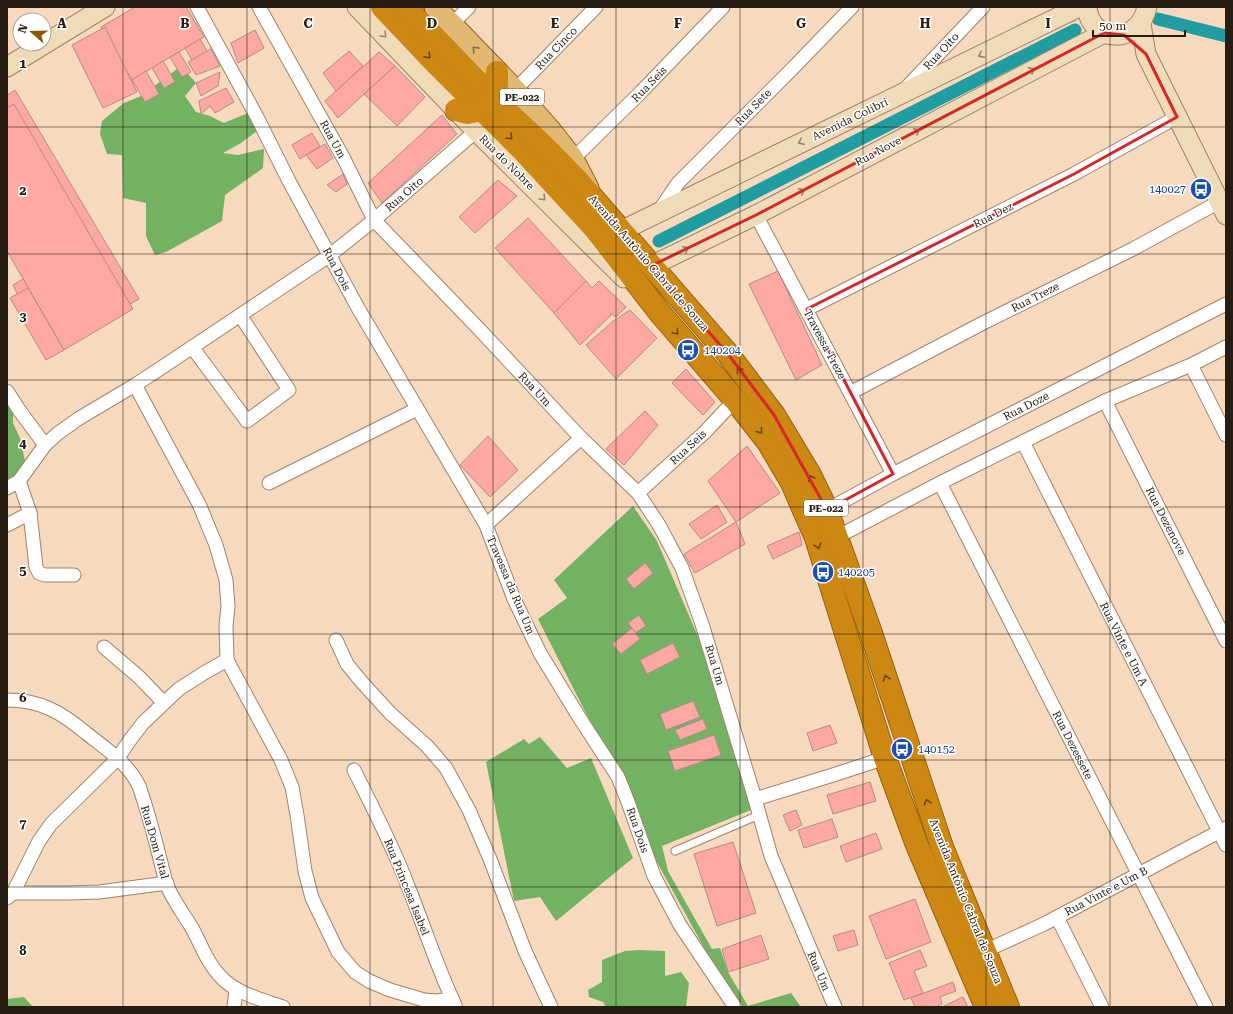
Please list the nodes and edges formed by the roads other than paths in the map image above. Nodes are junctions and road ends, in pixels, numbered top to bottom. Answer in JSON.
{"nodes":[{"id":1,"x":105,"y":7,"type":"edge"},
{"id":2,"x":197,"y":7,"type":"edge"},
{"id":3,"x":259,"y":7,"type":"edge"},
{"id":4,"x":357,"y":7,"type":"edge"},
{"id":5,"x":382,"y":7,"type":"edge"},
{"id":6,"x":405,"y":7,"type":"edge"},
{"id":7,"x":435,"y":7,"type":"edge"},
{"id":8,"x":469,"y":7,"type":"edge"},
{"id":9,"x":596,"y":7,"type":"edge"},
{"id":10,"x":723,"y":7,"type":"edge"},
{"id":11,"x":852,"y":7,"type":"edge"},
{"id":12,"x":983,"y":7,"type":"edge"},
{"id":13,"x":1079,"y":7,"type":"edge"},
{"id":14,"x":1087,"y":7,"type":"edge"},
{"id":15,"x":1144,"y":15,"type":"edge"},
{"id":16,"x":452,"y":24,"type":"junction"},
{"id":17,"x":1104,"y":33,"type":"junction"},
{"id":18,"x":1124,"y":35,"type":"junction"},
{"id":19,"x":1146,"y":54,"type":"junction"},
{"id":20,"x":7,"y":68,"type":"edge"},
{"id":21,"x":497,"y":72,"type":"junction"},
{"id":22,"x":515,"y":90,"type":"junction"},
{"id":23,"x":900,"y":94,"type":"junction"},
{"id":24,"x":487,"y":104,"type":"junction"},
{"id":25,"x":456,"y":110,"type":"junction"},
{"id":26,"x":1177,"y":117,"type":"junction"},
{"id":27,"x":476,"y":131,"type":"junction"},
{"id":28,"x":573,"y":160,"type":"junction"},
{"id":29,"x":594,"y":199,"type":"junction"},
{"id":30,"x":1223,"y":208,"type":"edge"},
{"id":31,"x":659,"y":211,"type":"junction"},
{"id":32,"x":756,"y":215,"type":"junction"},
{"id":33,"x":374,"y":220,"type":"junction"},
{"id":34,"x":621,"y":230,"type":"junction"},
{"id":35,"x":330,"y":255,"type":"junction"},
{"id":36,"x":650,"y":266,"type":"junction"},
{"id":37,"x":1226,"y":304,"type":"edge"},
{"id":38,"x":807,"y":309,"type":"junction"},
{"id":39,"x":660,"y":313,"type":"junction"},
{"id":40,"x":240,"y":316,"type":"junction"},
{"id":41,"x":192,"y":347,"type":"junction"},
{"id":42,"x":1226,"y":347,"type":"edge"},
{"id":43,"x":1191,"y":365,"type":"junction"},
{"id":44,"x":135,"y":385,"type":"junction"},
{"id":45,"x":7,"y":391,"type":"edge"},
{"id":46,"x":850,"y":393,"type":"junction"},
{"id":47,"x":735,"y":400,"type":"junction"},
{"id":48,"x":1105,"y":401,"type":"junction"},
{"id":49,"x":417,"y":410,"type":"junction"},
{"id":50,"x":1226,"y":435,"type":"edge"},
{"id":51,"x":581,"y":438,"type":"junction"},
{"id":52,"x":1023,"y":442,"type":"junction"},
{"id":53,"x":45,"y":445,"type":"junction"},
{"id":54,"x":893,"y":474,"type":"junction"},
{"id":55,"x":19,"y":481,"type":"junction"},
{"id":56,"x":269,"y":483,"type":"dead end"},
{"id":57,"x":940,"y":483,"type":"junction"},
{"id":58,"x":7,"y":488,"type":"edge"},
{"id":59,"x":638,"y":494,"type":"junction"},
{"id":60,"x":827,"y":510,"type":"junction"},
{"id":61,"x":30,"y":513,"type":"junction"},
{"id":62,"x":7,"y":525,"type":"edge"},
{"id":63,"x":486,"y":526,"type":"junction"},
{"id":64,"x":837,"y":537,"type":"junction"},
{"id":65,"x":74,"y":574,"type":"dead end"},
{"id":66,"x":336,"y":640,"type":"dead end"},
{"id":67,"x":1226,"y":641,"type":"edge"},
{"id":68,"x":104,"y":647,"type":"dead end"},
{"id":69,"x":540,"y":652,"type":"joint"},
{"id":70,"x":227,"y":660,"type":"junction"},
{"id":71,"x":7,"y":700,"type":"edge"},
{"id":72,"x":164,"y":703,"type":"junction"},
{"id":73,"x":885,"y":758,"type":"junction"},
{"id":74,"x":117,"y":759,"type":"junction"},
{"id":75,"x":354,"y":770,"type":"dead end"},
{"id":76,"x":755,"y":799,"type":"junction"},
{"id":77,"x":759,"y":815,"type":"junction"},
{"id":78,"x":1223,"y":829,"type":"edge"},
{"id":79,"x":1226,"y":845,"type":"edge"},
{"id":80,"x":675,"y":852,"type":"dead end"},
{"id":81,"x":1139,"y":874,"type":"junction"},
{"id":82,"x":166,"y":883,"type":"junction"},
{"id":83,"x":10,"y":896,"type":"edge"},
{"id":84,"x":1057,"y":917,"type":"junction"},
{"id":85,"x":985,"y":951,"type":"junction"},
{"id":86,"x":236,"y":989,"type":"junction"},
{"id":87,"x":454,"y":1003,"type":"edge"},
{"id":88,"x":234,"y":1007,"type":"edge"},
{"id":89,"x":283,"y":1007,"type":"edge"},
{"id":90,"x":551,"y":1007,"type":"edge"},
{"id":91,"x":735,"y":1007,"type":"edge"},
{"id":92,"x":835,"y":1007,"type":"edge"},
{"id":93,"x":986,"y":1007,"type":"edge"},
{"id":94,"x":1008,"y":1007,"type":"edge"},
{"id":95,"x":1102,"y":1007,"type":"edge"},
{"id":96,"x":1206,"y":1007,"type":"edge"}],
"edges":[{"from":1,"to":20,"type":"street"},
{"from":2,"to":35,"type":"street","name":"Rua Dois"},
{"from":3,"to":33,"type":"street","name":"Rua Um"},
{"from":4,"to":25,"type":"street","name":"Rua do Nobre","one_way":true},
{"from":5,"to":24,"type":"highway","name":"Avenida Antônio Cabral de Souza","number":"PE-022","one_way":true},
{"from":6,"to":24,"type":"highway","name":"Avenida Antônio Cabral de Souza","number":"PE-022"},
{"from":7,"to":16,"type":"main road","number":"PE-022"},
{"from":8,"to":16,"type":"street"},
{"from":9,"to":22,"type":"street","name":"Rua Cinco"},
{"from":10,"to":28,"type":"street","name":"Rua Seis"},
{"from":11,"to":31,"type":"street","name":"Rua Sete"},
{"from":12,"to":23,"type":"street","name":"Rua Oito"},
{"from":13,"to":23,"type":"street","name":"Avenida Colibri","one_way":true},
{"from":14,"to":17,"type":"street"},
{"from":15,"to":18,"type":"street"},
{"from":15,"to":19,"type":"street"},
{"from":21,"to":16,"type":"main road","number":"PE-022","one_way":true},
{"from":17,"to":18,"type":"street"},
{"from":32,"to":17,"type":"street","name":"Rua Nove","one_way":true},
{"from":18,"to":19,"type":"street"},
{"from":19,"to":26,"type":"street"},
{"from":21,"to":22,"type":"main road","number":"PE-022"},
{"from":21,"to":24,"type":"highway"},
{"from":22,"to":28,"type":"main road","number":"PE-022"},
{"from":23,"to":31,"type":"street","name":"Avenida Colibri","one_way":true},
{"from":24,"to":25,"type":"highway"},
{"from":24,"to":29,"type":"highway","name":"Avenida Antônio Cabral de Souza","number":"PE-022"},
{"from":24,"to":39,"type":"highway","name":"Avenida Antônio Cabral de Souza","number":"PE-022","one_way":true},
{"from":25,"to":27,"type":"street","name":"Rua do Nobre"},
{"from":26,"to":30,"type":"street"},
{"from":26,"to":38,"type":"street","name":"Rua Dez"},
{"from":27,"to":33,"type":"street","name":"Rua Oito"},
{"from":27,"to":39,"type":"street","name":"Rua do Nobre","one_way":true},
{"from":28,"to":29,"type":"main road","number":"PE-022"},
{"from":29,"to":34,"type":"highway","name":"Avenida Antônio Cabral de Souza","number":"PE-022"},
{"from":30,"to":46,"type":"street","name":"Rua Treze"},
{"from":31,"to":34,"type":"street","name":"Avenida Colibri"},
{"from":36,"to":32,"type":"street","name":"Rua Nove","one_way":true},
{"from":32,"to":38,"type":"street","name":"Travessa Treze"},
{"from":33,"to":35,"type":"street","name":"Rua Oito"},
{"from":33,"to":51,"type":"street","name":"Rua Um"},
{"from":34,"to":36,"type":"highway","name":"Avenida Antônio Cabral de Souza","number":"PE-022"},
{"from":35,"to":40,"type":"street","name":"Rua Oito"},
{"from":35,"to":49,"type":"street","name":"Rua Dois"},
{"from":60,"to":36,"type":"highway","name":"Avenida Antônio Cabral de Souza","number":"PE-022","one_way":true},
{"from":37,"to":54,"type":"street","name":"Rua Doze"},
{"from":38,"to":46,"type":"street","name":"Travessa Treze"},
{"from":39,"to":47,"type":"highway","name":"Avenida Antônio Cabral de Souza","number":"PE-022","one_way":true},
{"from":40,"to":41,"type":"street","name":"Rua Oito"},
{"from":40,"to":41,"type":"street"},
{"from":41,"to":44,"type":"street","name":"Rua Oito"},
{"from":42,"to":43,"type":"street"},
{"from":43,"to":48,"type":"street"},
{"from":43,"to":50,"type":"street"},
{"from":44,"to":53,"type":"street","name":"Rua Oito"},
{"from":44,"to":70,"type":"street"},
{"from":45,"to":53,"type":"street"},
{"from":46,"to":54,"type":"street","name":"Travessa Treze"},
{"from":47,"to":59,"type":"street","name":"Rua Seis"},
{"from":47,"to":73,"type":"highway","name":"Avenida Antônio Cabral de Souza","number":"PE-022","one_way":true},
{"from":48,"to":52,"type":"street"},
{"from":48,"to":67,"type":"street","name":"Rua Dezenove"},
{"from":49,"to":56,"type":"street"},
{"from":49,"to":63,"type":"street","name":"Rua Dois"},
{"from":51,"to":59,"type":"street","name":"Rua Um"},
{"from":51,"to":63,"type":"street","name":"Travessa da Rua Um"},
{"from":52,"to":57,"type":"street"},
{"from":52,"to":78,"type":"street","name":"Rua Vinte e Um A"},
{"from":53,"to":55,"type":"street","name":"Rua Oito"},
{"from":54,"to":60,"type":"street","name":"Rua Doze"},
{"from":55,"to":58,"type":"street"},
{"from":55,"to":61,"type":"street"},
{"from":57,"to":64,"type":"street"},
{"from":57,"to":81,"type":"street","name":"Rua Dezessete"},
{"from":59,"to":76,"type":"street","name":"Rua Um"},
{"from":60,"to":64,"type":"highway","name":"Avenida Antônio Cabral de Souza","number":"PE-022"},
{"from":61,"to":62,"type":"street"},
{"from":61,"to":65,"type":"street"},
{"from":63,"to":69,"type":"street","name":"Travessa da Rua Um"},
{"from":85,"to":64,"type":"highway","name":"Avenida Antônio Cabral de Souza","number":"PE-022","one_way":true},
{"from":66,"to":90,"type":"street"},
{"from":68,"to":72,"type":"street"},
{"from":69,"to":91,"type":"street","name":"Rua Dois"},
{"from":70,"to":72,"type":"street"},
{"from":70,"to":87,"type":"street"},
{"from":71,"to":74,"type":"street","name":"Rua Dom Vital"},
{"from":72,"to":74,"type":"street"},
{"from":73,"to":76,"type":"street"},
{"from":73,"to":93,"type":"highway","name":"Avenida Antônio Cabral de Souza","number":"PE-022"},
{"from":74,"to":82,"type":"street","name":"Rua Dom Vital"},
{"from":74,"to":83,"type":"street"},
{"from":75,"to":87,"type":"street","name":"Rua Princesa Isabel"},
{"from":76,"to":77,"type":"street","name":"Rua Um"},
{"from":77,"to":80,"type":"lane"},
{"from":77,"to":92,"type":"street","name":"Rua Um"},
{"from":78,"to":79,"type":"street","name":"Rua Vinte e Um A"},
{"from":78,"to":81,"type":"street","name":"Rua Vinte e Um B"},
{"from":81,"to":84,"type":"street","name":"Rua Vinte e Um B"},
{"from":81,"to":96,"type":"street","name":"Rua Dezessete"},
{"from":82,"to":83,"type":"street"},
{"from":82,"to":86,"type":"street","name":"Rua Dom Vital"},
{"from":84,"to":85,"type":"street","name":"Rua Vinte e Um B"},
{"from":84,"to":95,"type":"street"},
{"from":85,"to":94,"type":"highway","name":"Avenida Antônio Cabral de Souza","number":"PE-022"},
{"from":86,"to":88,"type":"street"},
{"from":86,"to":89,"type":"street","name":"Rua Dom Vital"}]}
